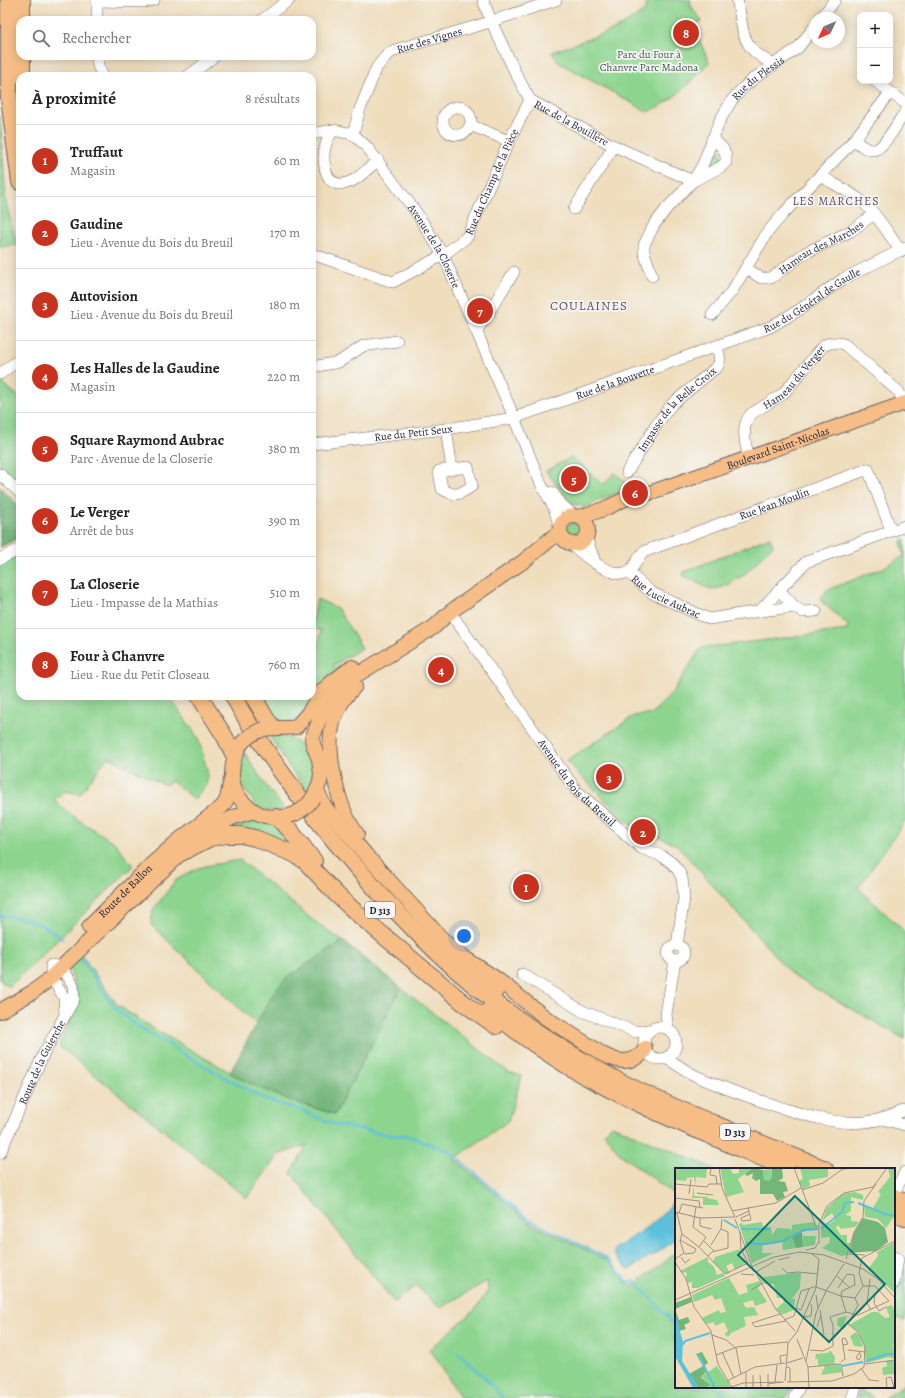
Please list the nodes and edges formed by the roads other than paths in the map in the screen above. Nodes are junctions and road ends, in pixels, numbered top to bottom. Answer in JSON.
{"nodes":[{"id":1,"x":9,"y":0,"type":"edge"},
{"id":2,"x":22,"y":0,"type":"edge"},
{"id":3,"x":97,"y":0,"type":"edge"},
{"id":4,"x":154,"y":0,"type":"edge"},
{"id":5,"x":289,"y":0,"type":"edge"},
{"id":6,"x":483,"y":0,"type":"edge"},
{"id":7,"x":556,"y":0,"type":"edge"},
{"id":8,"x":737,"y":0,"type":"edge"},
{"id":9,"x":835,"y":0,"type":"edge"},
{"id":10,"x":826,"y":12,"type":"edge"},
{"id":11,"x":22,"y":16,"type":"edge"},
{"id":12,"x":97,"y":16,"type":"edge"},
{"id":13,"x":267,"y":16,"type":"edge"},
{"id":14,"x":492,"y":21,"type":"junction"},
{"id":15,"x":809,"y":34,"type":"edge"},
{"id":16,"x":22,"y":60,"type":"edge"},
{"id":17,"x":97,"y":60,"type":"edge"},
{"id":18,"x":210,"y":60,"type":"edge"},
{"id":19,"x":773,"y":65,"type":"junction"},
{"id":20,"x":22,"y":72,"type":"edge"},
{"id":21,"x":101,"y":72,"type":"edge"},
{"id":22,"x":193,"y":72,"type":"edge"},
{"id":23,"x":879,"y":84,"type":"edge"},
{"id":24,"x":890,"y":93,"type":"junction"},
{"id":25,"x":530,"y":100,"type":"junction"},
{"id":26,"x":905,"y":104,"type":"edge"},
{"id":27,"x":905,"y":112,"type":"edge"},
{"id":28,"x":470,"y":125,"type":"dead end"},
{"id":29,"x":333,"y":130,"type":"junction"},
{"id":30,"x":316,"y":133,"type":"edge"},
{"id":31,"x":353,"y":134,"type":"junction"},
{"id":32,"x":712,"y":139,"type":"junction"},
{"id":33,"x":854,"y":140,"type":"junction"},
{"id":34,"x":509,"y":141,"type":"junction"},
{"id":35,"x":614,"y":146,"type":"junction"},
{"id":36,"x":16,"y":151,"type":"edge"},
{"id":37,"x":378,"y":160,"type":"junction"},
{"id":38,"x":820,"y":176,"type":"junction"},
{"id":39,"x":693,"y":181,"type":"junction"},
{"id":40,"x":574,"y":209,"type":"dead end"},
{"id":41,"x":874,"y":214,"type":"junction"},
{"id":42,"x":903,"y":250,"type":"edge"},
{"id":43,"x":316,"y":255,"type":"edge"},
{"id":44,"x":443,"y":256,"type":"junction"},
{"id":45,"x":746,"y":268,"type":"junction"},
{"id":46,"x":514,"y":272,"type":"dead end"},
{"id":47,"x":652,"y":276,"type":"dead end"},
{"id":48,"x":712,"y":314,"type":"dead end"},
{"id":49,"x":475,"y":328,"type":"junction"},
{"id":50,"x":397,"y":341,"type":"dead end"},
{"id":51,"x":716,"y":346,"type":"junction"},
{"id":52,"x":16,"y":362,"type":"edge"},
{"id":53,"x":316,"y":366,"type":"edge"},
{"id":54,"x":0,"y":374,"type":"edge"},
{"id":55,"x":904,"y":404,"type":"edge"},
{"id":56,"x":514,"y":418,"type":"junction"},
{"id":57,"x":446,"y":429,"type":"junction"},
{"id":58,"x":316,"y":442,"type":"edge"},
{"id":59,"x":748,"y":458,"type":"junction"},
{"id":60,"x":452,"y":469,"type":"dead end"},
{"id":61,"x":536,"y":471,"type":"junction"},
{"id":62,"x":627,"y":472,"type":"dead end"},
{"id":63,"x":0,"y":474,"type":"edge"},
{"id":64,"x":16,"y":489,"type":"edge"},
{"id":65,"x":652,"y":492,"type":"junction"},
{"id":66,"x":577,"y":516,"type":"junction"},
{"id":67,"x":905,"y":526,"type":"edge"},
{"id":68,"x":891,"y":530,"type":"junction"},
{"id":69,"x":587,"y":535,"type":"junction"},
{"id":70,"x":565,"y":537,"type":"junction"},
{"id":71,"x":16,"y":551,"type":"edge"},
{"id":72,"x":0,"y":559,"type":"edge"},
{"id":73,"x":595,"y":562,"type":"junction"},
{"id":74,"x":629,"y":573,"type":"junction"},
{"id":75,"x":778,"y":590,"type":"junction"},
{"id":76,"x":795,"y":607,"type":"junction"},
{"id":77,"x":760,"y":611,"type":"junction"},
{"id":78,"x":816,"y":611,"type":"dead end"},
{"id":79,"x":450,"y":612,"type":"junction"},
{"id":80,"x":409,"y":642,"type":"junction"},
{"id":81,"x":202,"y":700,"type":"edge"},
{"id":82,"x":223,"y":700,"type":"edge"},
{"id":83,"x":235,"y":700,"type":"edge"},
{"id":84,"x":255,"y":700,"type":"edge"},
{"id":85,"x":275,"y":728,"type":"junction"},
{"id":86,"x":314,"y":747,"type":"junction"},
{"id":87,"x":237,"y":750,"type":"junction"},
{"id":88,"x":231,"y":780,"type":"junction"},
{"id":89,"x":315,"y":794,"type":"junction"},
{"id":90,"x":254,"y":812,"type":"junction"},
{"id":91,"x":283,"y":817,"type":"junction"},
{"id":92,"x":181,"y":853,"type":"junction"},
{"id":93,"x":367,"y":856,"type":"junction"},
{"id":94,"x":348,"y":905,"type":"junction"},
{"id":95,"x":460,"y":955,"type":"junction"},
{"id":96,"x":55,"y":969,"type":"junction"},
{"id":97,"x":522,"y":974,"type":"dead end"},
{"id":98,"x":0,"y":1011,"type":"edge"},
{"id":99,"x":658,"y":1028,"type":"junction"},
{"id":100,"x":636,"y":1032,"type":"junction"},
{"id":101,"x":644,"y":1045,"type":"junction"},
{"id":102,"x":674,"y":1050,"type":"junction"},
{"id":103,"x":558,"y":1053,"type":"junction"},
{"id":104,"x":665,"y":1058,"type":"junction"},
{"id":105,"x":678,"y":1064,"type":"junction"},
{"id":106,"x":904,"y":1109,"type":"edge"},
{"id":107,"x":882,"y":1119,"type":"junction"},
{"id":108,"x":905,"y":1124,"type":"edge"},
{"id":109,"x":0,"y":1153,"type":"edge"},
{"id":110,"x":786,"y":1168,"type":"edge"},
{"id":111,"x":823,"y":1168,"type":"edge"},
{"id":112,"x":905,"y":1172,"type":"edge"},
{"id":113,"x":895,"y":1191,"type":"edge"},
{"id":114,"x":895,"y":1197,"type":"edge"},
{"id":115,"x":905,"y":1202,"type":"edge"},
{"id":116,"x":895,"y":1213,"type":"edge"},
{"id":117,"x":905,"y":1218,"type":"edge"},
{"id":118,"x":899,"y":1259,"type":"edge"},
{"id":119,"x":895,"y":1278,"type":"edge"},
{"id":120,"x":799,"y":1388,"type":"edge"},
{"id":121,"x":856,"y":1388,"type":"edge"},
{"id":122,"x":794,"y":1398,"type":"edge"},
{"id":123,"x":852,"y":1398,"type":"edge"}],
"edges":[{"from":1,"to":36,"type":"highway"},
{"from":2,"to":11,"type":"highway"},
{"from":3,"to":4,"type":"street"},
{"from":3,"to":12,"type":"street"},
{"from":5,"to":13,"type":"street"},
{"from":6,"to":14,"type":"street","name":"Rue de la Bouillère"},
{"from":7,"to":14,"type":"street","name":"Rue des Vignes"},
{"from":8,"to":19,"type":"street"},
{"from":9,"to":10,"type":"street"},
{"from":14,"to":25,"type":"street","name":"Rue de la Bouillère"},
{"from":14,"to":31,"type":"street","name":"Rue des Vignes"},
{"from":15,"to":19,"type":"street","name":"Rue du Plessis"},
{"from":16,"to":20,"type":"highway"},
{"from":17,"to":21,"type":"street"},
{"from":18,"to":22,"type":"street"},
{"from":19,"to":32,"type":"street","name":"Rue du Plessis"},
{"from":23,"to":24,"type":"street"},
{"from":24,"to":26,"type":"street"},
{"from":24,"to":33,"type":"street"},
{"from":25,"to":34,"type":"street","name":"Rue du Champ de la Pièce"},
{"from":25,"to":35,"type":"street","name":"Rue de la Bouillère"},
{"from":27,"to":33,"type":"street"},
{"from":28,"to":34,"type":"street"},
{"from":29,"to":30,"type":"street"},
{"from":29,"to":31,"type":"street"},
{"from":29,"to":37,"type":"street"},
{"from":31,"to":37,"type":"street","name":"Avenue de la Closerie"},
{"from":32,"to":39,"type":"street","name":"Rue du Plessis"},
{"from":32,"to":39,"type":"street","name":"Rue du Plessis"},
{"from":33,"to":38,"type":"street"},
{"from":34,"to":44,"type":"street","name":"Rue du Champ de la Pièce"},
{"from":35,"to":39,"type":"street","name":"Rue de la Bouillère"},
{"from":35,"to":40,"type":"street"},
{"from":37,"to":44,"type":"street","name":"Avenue de la Closerie"},
{"from":38,"to":41,"type":"street","name":"Hameau des Marches"},
{"from":38,"to":45,"type":"street"},
{"from":39,"to":47,"type":"street","name":"Rue du Plessis"},
{"from":41,"to":42,"type":"street","name":"Hameau des Marches"},
{"from":41,"to":45,"type":"street","name":"Hameau des Marches"},
{"from":42,"to":51,"type":"street","name":"Rue du Général de Gaulle"},
{"from":43,"to":44,"type":"street","name":"Rue du Champ de la Pièce"},
{"from":44,"to":49,"type":"street","name":"Avenue de la Closerie"},
{"from":45,"to":48,"type":"street"},
{"from":46,"to":49,"type":"street"},
{"from":49,"to":56,"type":"street","name":"Avenue de la Closerie"},
{"from":50,"to":53,"type":"street"},
{"from":51,"to":56,"type":"street","name":"Rue de la Bouvette"},
{"from":51,"to":62,"type":"street","name":"Impasse de la Belle Croix"},
{"from":52,"to":54,"type":"street"},
{"from":55,"to":59,"type":"main road","name":"Boulevard Saint-Nicolas"},
{"from":55,"to":59,"type":"street","name":"Hameau du Verger"},
{"from":56,"to":57,"type":"street","name":"Rue du Petit Seux"},
{"from":56,"to":61,"type":"street","name":"Avenue de la Closerie"},
{"from":57,"to":58,"type":"street","name":"Rue du Petit Seux"},
{"from":57,"to":60,"type":"street"},
{"from":59,"to":65,"type":"main road","name":"Boulevard Saint-Nicolas"},
{"from":61,"to":66,"type":"street","name":"Avenue de la Closerie"},
{"from":61,"to":70,"type":"street","name":"Avenue de la Closerie"},
{"from":63,"to":64,"type":"street"},
{"from":65,"to":66,"type":"main road","name":"Boulevard Saint-Nicolas"},
{"from":65,"to":69,"type":"main road","name":"Boulevard Saint-Nicolas"},
{"from":66,"to":69,"type":"main road"},
{"from":66,"to":70,"type":"main road"},
{"from":67,"to":68,"type":"street"},
{"from":68,"to":74,"type":"street","name":"Rue Jean Moulin"},
{"from":68,"to":75,"type":"street"},
{"from":69,"to":70,"type":"main road"},
{"from":69,"to":73,"type":"street"},
{"from":70,"to":73,"type":"street","name":"Rue Lucie Aubrac"},
{"from":70,"to":79,"type":"main road"},
{"from":71,"to":72,"type":"street"},
{"from":73,"to":74,"type":"street","name":"Rue Lucie Aubrac"},
{"from":74,"to":77,"type":"street","name":"Rue Lucie Aubrac"},
{"from":75,"to":76,"type":"street"},
{"from":75,"to":77,"type":"street"},
{"from":76,"to":77,"type":"street","name":"Rue Lucie Aubrac"},
{"from":76,"to":78,"type":"street"},
{"from":79,"to":80,"type":"main road"},
{"from":79,"to":85,"type":"main road"},
{"from":79,"to":99,"type":"street","name":"Avenue du Bois du Breuil"},
{"from":80,"to":86,"type":"main road"},
{"from":80,"to":93,"type":"main road"},
{"from":81,"to":87,"type":"highway"},
{"from":82,"to":103,"type":"highway","number":"D 313"},
{"from":83,"to":103,"type":"highway","number":"D 313"},
{"from":84,"to":85,"type":"highway"},
{"from":85,"to":86,"type":"main road"},
{"from":85,"to":87,"type":"main road","bridge":true},
{"from":86,"to":89,"type":"main road"},
{"from":87,"to":88,"type":"main road"},
{"from":88,"to":90,"type":"main road"},
{"from":88,"to":96,"type":"main road","name":"Route de Ballon"},
{"from":89,"to":91,"type":"main road","bridge":true},
{"from":89,"to":93,"type":"main road"},
{"from":90,"to":91,"type":"main road"},
{"from":90,"to":92,"type":"main road","name":"Route de Ballon"},
{"from":91,"to":94,"type":"highway"},
{"from":92,"to":94,"type":"highway"},
{"from":92,"to":96,"type":"main road","name":"Route de Ballon"},
{"from":93,"to":95,"type":"main road"},
{"from":94,"to":103,"type":"highway"},
{"from":95,"to":101,"type":"main road"},
{"from":95,"to":103,"type":"highway"},
{"from":96,"to":98,"type":"main road","name":"Route de Ballon"},
{"from":96,"to":109,"type":"street","name":"Route de la Guierche"},
{"from":97,"to":100,"type":"street"},
{"from":99,"to":100,"type":"street"},
{"from":99,"to":101,"type":"street"},
{"from":99,"to":102,"type":"street"},
{"from":100,"to":101,"type":"street"},
{"from":101,"to":104,"type":"street"},
{"from":102,"to":104,"type":"street"},
{"from":102,"to":105,"type":"street"},
{"from":103,"to":110,"type":"highway","number":"D 313"},
{"from":103,"to":111,"type":"highway","number":"D 313"},
{"from":104,"to":105,"type":"street"},
{"from":105,"to":107,"type":"street"},
{"from":106,"to":107,"type":"street"},
{"from":106,"to":108,"type":"street"},
{"from":107,"to":108,"type":"street"},
{"from":112,"to":113,"type":"street"},
{"from":114,"to":115,"type":"highway"},
{"from":116,"to":117,"type":"highway"},
{"from":118,"to":119,"type":"street"},
{"from":120,"to":122,"type":"street"},
{"from":121,"to":123,"type":"street"}]}
